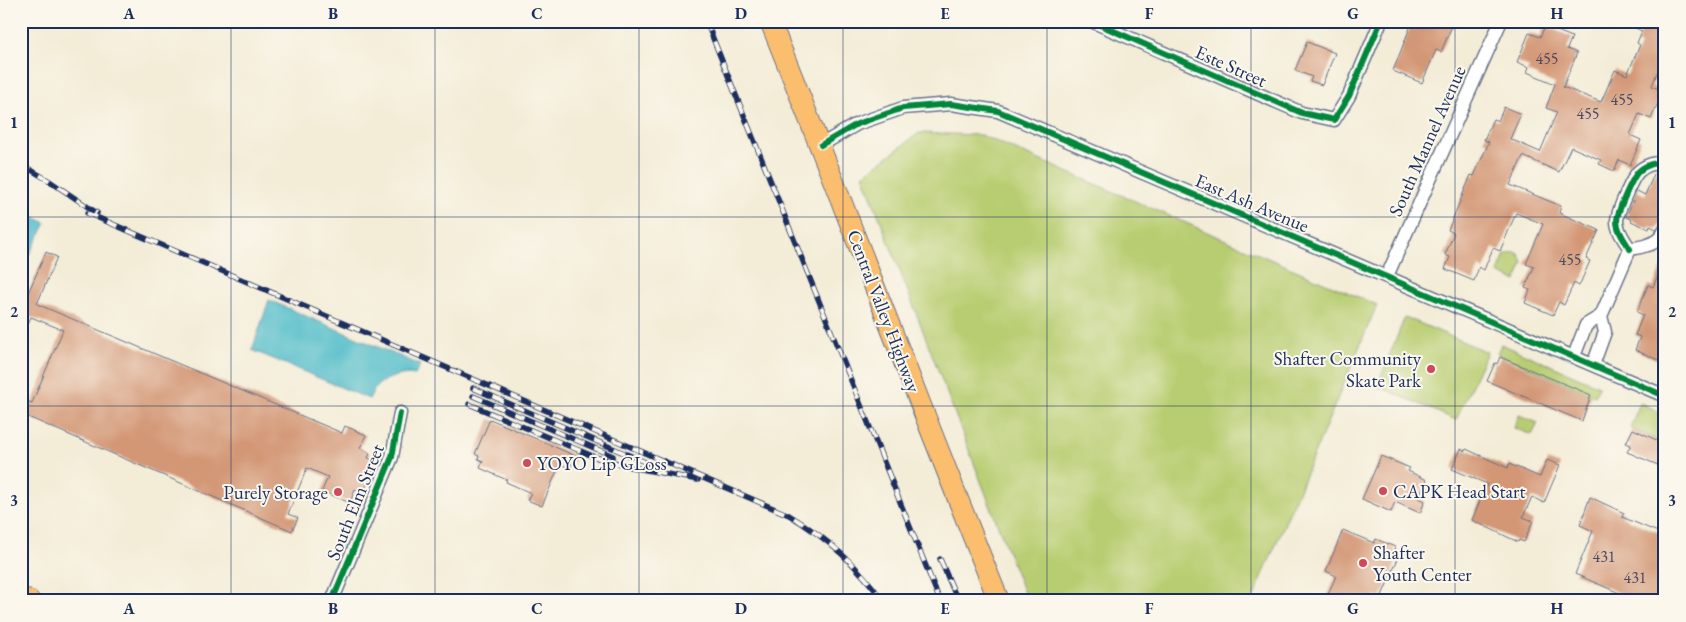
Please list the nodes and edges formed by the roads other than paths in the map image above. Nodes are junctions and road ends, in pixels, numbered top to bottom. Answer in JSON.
{"nodes":[{"id":1,"x":770,"y":21,"type":"edge"},
{"id":2,"x":1091,"y":21,"type":"edge"},
{"id":3,"x":1381,"y":21,"type":"edge"},
{"id":4,"x":1501,"y":21,"type":"edge"},
{"id":5,"x":820,"y":145,"type":"junction"},
{"id":6,"x":1665,"y":162,"type":"edge"},
{"id":7,"x":1665,"y":230,"type":"edge"},
{"id":8,"x":1630,"y":249,"type":"junction"},
{"id":9,"x":1387,"y":276,"type":"junction"},
{"id":10,"x":1601,"y":316,"type":"junction"},
{"id":11,"x":1574,"y":356,"type":"junction"},
{"id":12,"x":1593,"y":365,"type":"junction"},
{"id":13,"x":1665,"y":396,"type":"edge"},
{"id":14,"x":400,"y":413,"type":"dead end"},
{"id":15,"x":21,"y":597,"type":"edge"},
{"id":16,"x":30,"y":601,"type":"edge"},
{"id":17,"x":332,"y":601,"type":"edge"},
{"id":18,"x":999,"y":601,"type":"edge"}],
"edges":[{"from":1,"to":5,"type":"main road","name":"Central Valley Highway"},
{"from":2,"to":3,"type":"street","name":"Este Street"},
{"from":4,"to":9,"type":"street","name":"South Mannel Avenue"},
{"from":5,"to":9,"type":"street","name":"East Ash Avenue"},
{"from":5,"to":18,"type":"main road","name":"Central Valley Highway"},
{"from":6,"to":8,"type":"street"},
{"from":7,"to":8,"type":"street"},
{"from":8,"to":10,"type":"street"},
{"from":9,"to":11,"type":"street","name":"East Ash Avenue"},
{"from":10,"to":11,"type":"street"},
{"from":10,"to":12,"type":"street"},
{"from":11,"to":12,"type":"street","name":"East Ash Avenue"},
{"from":12,"to":13,"type":"street","name":"East Ash Avenue"},
{"from":14,"to":17,"type":"street","name":"South Elm Street"},
{"from":15,"to":16,"type":"main road"}]}
